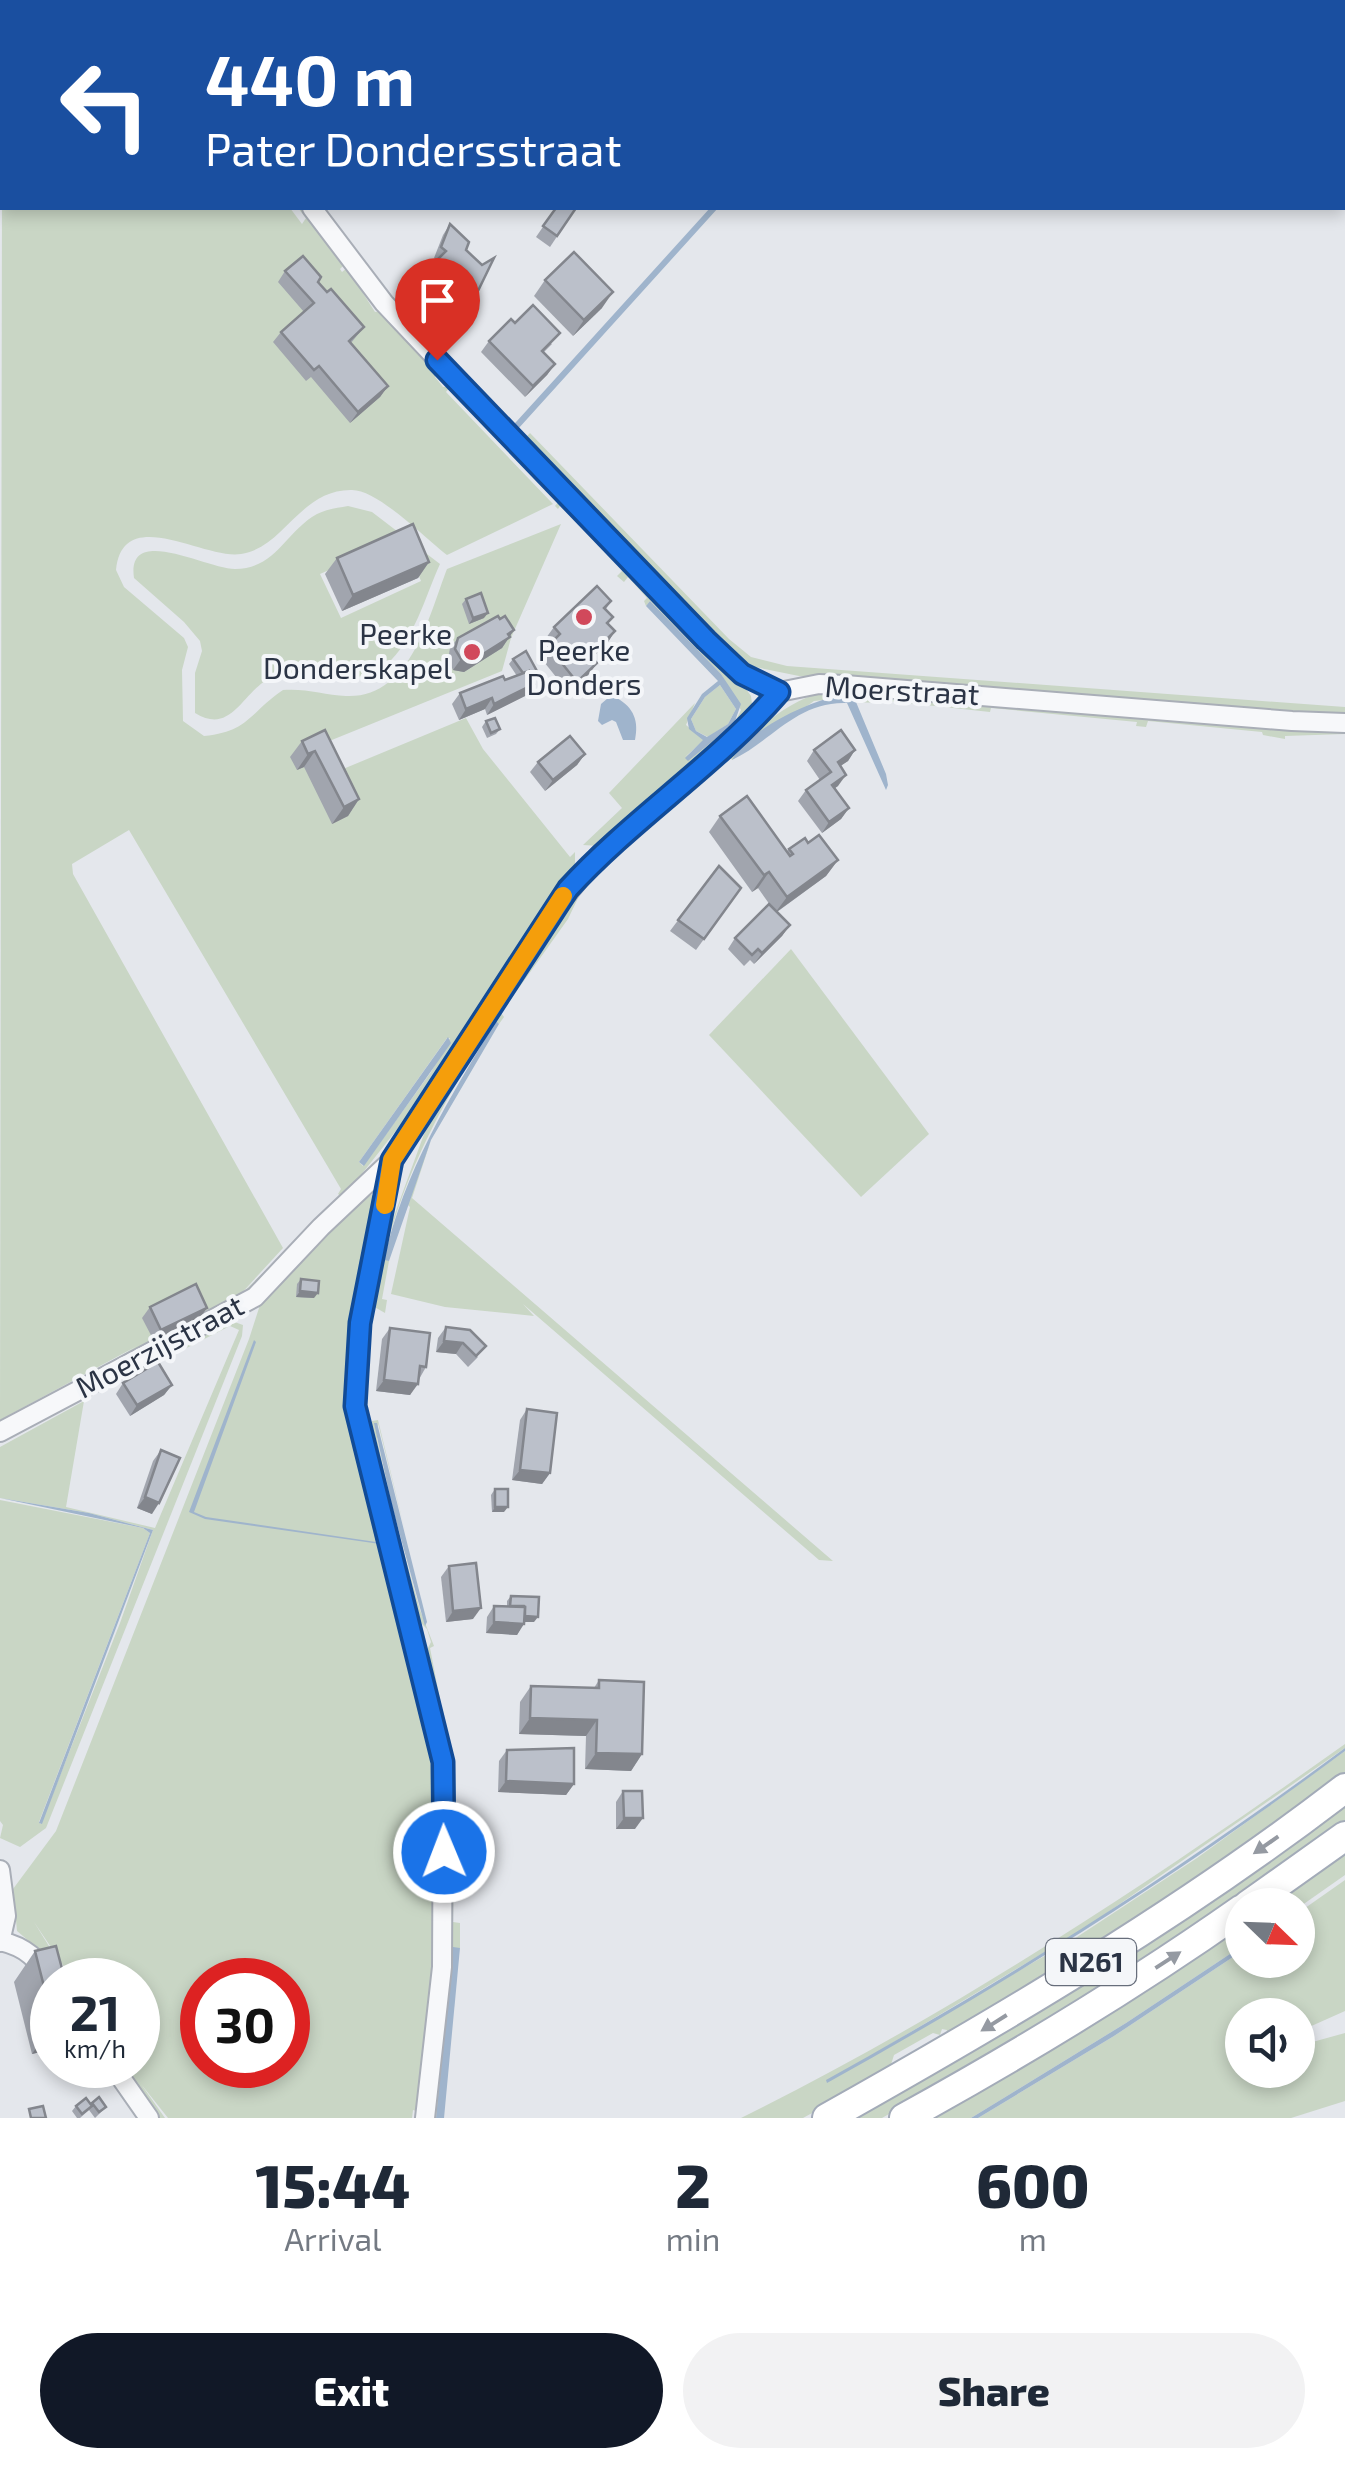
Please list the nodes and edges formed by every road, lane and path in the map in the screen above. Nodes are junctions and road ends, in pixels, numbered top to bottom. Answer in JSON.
{"nodes":[{"id":1,"x":314,"y":210,"type":"edge"},
{"id":2,"x":779,"y":692,"type":"junction"},
{"id":3,"x":1345,"y":723,"type":"edge"},
{"id":4,"x":392,"y":1160,"type":"junction"},
{"id":5,"x":0,"y":1432,"type":"edge"},
{"id":6,"x":1345,"y":1788,"type":"edge"},
{"id":7,"x":1345,"y":1836,"type":"edge"},
{"id":8,"x":0,"y":1870,"type":"edge"},
{"id":9,"x":1272,"y":1888,"type":"edge"},
{"id":10,"x":1225,"y":1921,"type":"edge"},
{"id":11,"x":0,"y":1942,"type":"edge"},
{"id":12,"x":36,"y":1958,"type":"edge"},
{"id":13,"x":128,"y":2088,"type":"edge"},
{"id":14,"x":149,"y":2118,"type":"edge"},
{"id":15,"x":426,"y":2118,"type":"edge"},
{"id":16,"x":827,"y":2118,"type":"edge"},
{"id":17,"x":904,"y":2118,"type":"edge"}],
"edges":[{"from":1,"to":2,"type":"street"},
{"from":2,"to":3,"type":"street","name":"Moerstraat"},
{"from":2,"to":4,"type":"street"},
{"from":4,"to":5,"type":"street","name":"Moerzijstraat"},
{"from":4,"to":15,"type":"street"},
{"from":6,"to":16,"type":"main road","number":"N261","one_way":true},
{"from":7,"to":9,"type":"main road","number":"N261"},
{"from":8,"to":11,"type":"street"},
{"from":17,"to":10,"type":"main road","number":"N261","one_way":true},
{"from":11,"to":12,"type":"street"},
{"from":13,"to":14,"type":"street"}]}
